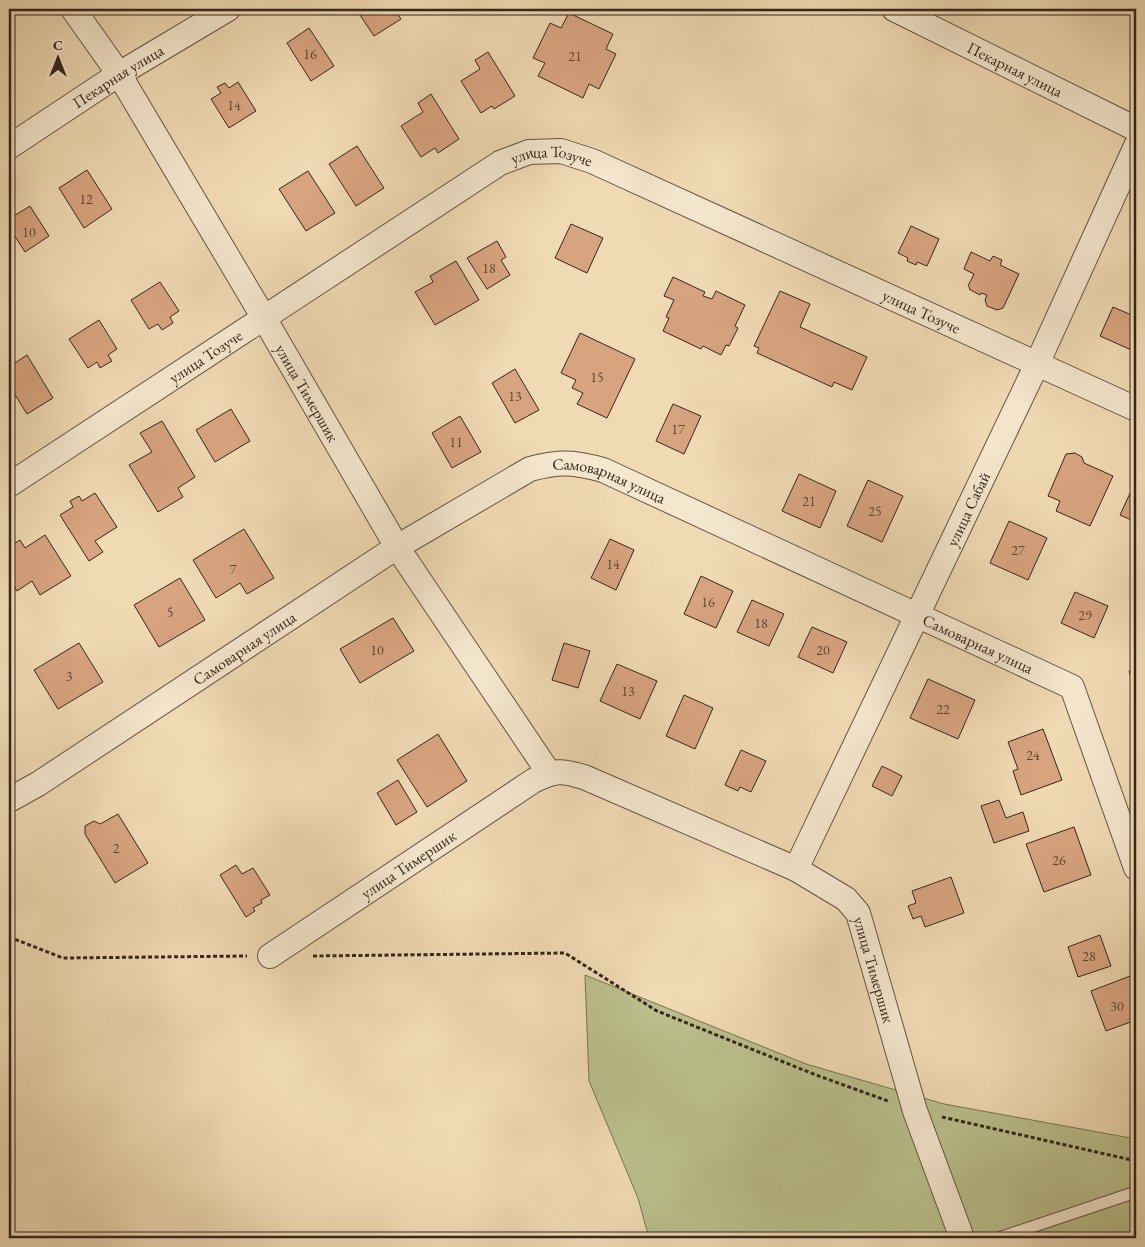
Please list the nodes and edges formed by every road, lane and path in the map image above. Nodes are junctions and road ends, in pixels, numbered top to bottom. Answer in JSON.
{"nodes":[{"id":1,"x":73,"y":9,"type":"edge"},
{"id":2,"x":228,"y":9,"type":"edge"},
{"id":3,"x":894,"y":9,"type":"edge"},
{"id":4,"x":119,"y":74,"type":"junction"},
{"id":5,"x":1136,"y":130,"type":"edge"},
{"id":6,"x":1136,"y":146,"type":"edge"},
{"id":7,"x":9,"y":147,"type":"edge"},
{"id":8,"x":264,"y":318,"type":"junction"},
{"id":9,"x":1038,"y":364,"type":"junction"},
{"id":10,"x":1136,"y":409,"type":"edge"},
{"id":11,"x":9,"y":485,"type":"edge"},
{"id":12,"x":397,"y":547,"type":"junction"},
{"id":13,"x":917,"y":616,"type":"junction"},
{"id":14,"x":548,"y":773,"type":"junction"},
{"id":15,"x":9,"y":800,"type":"edge"},
{"id":16,"x":1136,"y":868,"type":"edge"},
{"id":17,"x":796,"y":869,"type":"junction"},
{"id":18,"x":565,"y":953,"type":"dead end"},
{"id":19,"x":270,"y":956,"type":"dead end"},
{"id":20,"x":914,"y":1111,"type":"junction"},
{"id":21,"x":1136,"y":1161,"type":"edge"},
{"id":22,"x":1136,"y":1192,"type":"edge"},
{"id":23,"x":962,"y":1238,"type":"edge"},
{"id":24,"x":999,"y":1238,"type":"edge"}],
"edges":[{"from":1,"to":4,"type":"street","name":"улица Тимершик"},
{"from":2,"to":4,"type":"street","name":"Пекарная улица"},
{"from":3,"to":5,"type":"street","name":"Пекарная улица"},
{"from":4,"to":7,"type":"street","name":"Пекарная улица"},
{"from":4,"to":8,"type":"street","name":"улица Тимершик"},
{"from":6,"to":9,"type":"street","name":"улица Сабай"},
{"from":8,"to":9,"type":"street","name":"улица Тозуче"},
{"from":8,"to":11,"type":"street","name":"улица Тозуче"},
{"from":8,"to":12,"type":"street","name":"улица Тимершик"},
{"from":9,"to":10,"type":"street","name":"улица Тозуче"},
{"from":9,"to":13,"type":"street","name":"улица Сабай"},
{"from":12,"to":13,"type":"street","name":"Самоварная улица"},
{"from":12,"to":14,"type":"street","name":"улица Тимершик"},
{"from":12,"to":15,"type":"street","name":"Самоварная улица"},
{"from":13,"to":16,"type":"street","name":"Самоварная улица"},
{"from":13,"to":17,"type":"street","name":"улица Сабай"},
{"from":14,"to":17,"type":"street","name":"улица Тимершик"},
{"from":14,"to":19,"type":"street","name":"улица Тимершик"},
{"from":17,"to":20,"type":"street","name":"улица Тимершик"},
{"from":18,"to":20,"type":"path"},
{"from":20,"to":21,"type":"path"},
{"from":20,"to":23,"type":"street","name":"улица Тимершик"},
{"from":22,"to":24,"type":"lane"}]}
